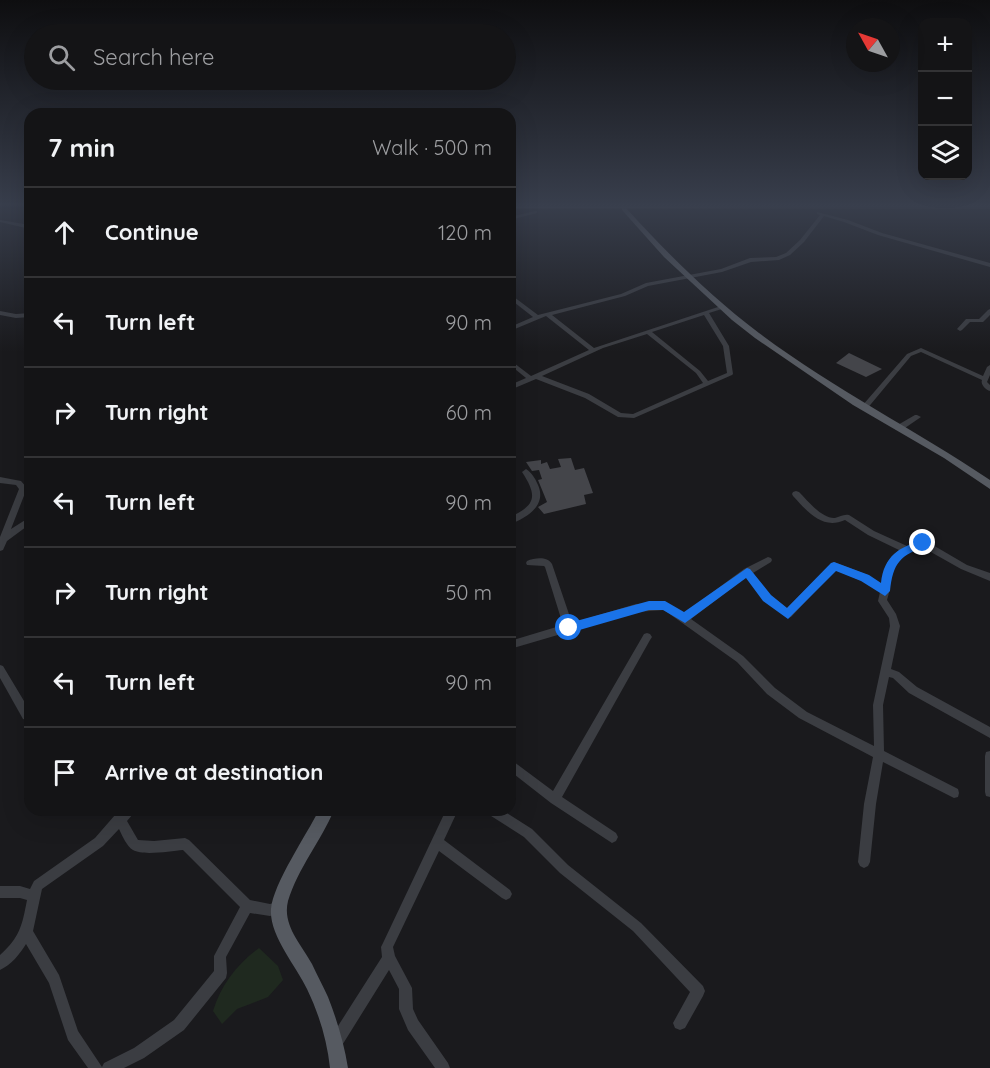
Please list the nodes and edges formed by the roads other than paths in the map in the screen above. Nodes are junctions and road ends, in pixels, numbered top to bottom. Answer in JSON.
{"nodes":[{"id":1,"x":663,"y":253,"type":"edge"},
{"id":2,"x":789,"y":253,"type":"edge"},
{"id":3,"x":947,"y":253,"type":"edge"},
{"id":4,"x":990,"y":265,"type":"edge"},
{"id":5,"x":691,"y":276,"type":"junction"},
{"id":6,"x":516,"y":301,"type":"edge"},
{"id":7,"x":723,"y":307,"type":"junction"},
{"id":8,"x":990,"y":311,"type":"edge"},
{"id":9,"x":0,"y":313,"type":"edge"},
{"id":10,"x":706,"y":313,"type":"junction"},
{"id":11,"x":548,"y":315,"type":"junction"},
{"id":12,"x":24,"y":316,"type":"edge"},
{"id":13,"x":537,"y":317,"type":"junction"},
{"id":14,"x":981,"y":321,"type":"junction"},
{"id":15,"x":990,"y":325,"type":"edge"},
{"id":16,"x":516,"y":326,"type":"edge"},
{"id":17,"x":960,"y":329,"type":"dead end"},
{"id":18,"x":649,"y":333,"type":"junction"},
{"id":19,"x":594,"y":351,"type":"junction"},
{"id":20,"x":516,"y":366,"type":"edge"},
{"id":21,"x":990,"y":367,"type":"edge"},
{"id":22,"x":532,"y":377,"type":"junction"},
{"id":23,"x":985,"y":380,"type":"junction"},
{"id":24,"x":707,"y":384,"type":"junction"},
{"id":25,"x":516,"y":385,"type":"edge"},
{"id":26,"x":990,"y":389,"type":"edge"},
{"id":27,"x":864,"y":408,"type":"junction"},
{"id":28,"x":917,"y":417,"type":"dead end"},
{"id":29,"x":899,"y":428,"type":"junction"},
{"id":30,"x":526,"y":472,"type":"dead end"},
{"id":31,"x":0,"y":480,"type":"edge"},
{"id":32,"x":990,"y":485,"type":"edge"},
{"id":33,"x":24,"y":488,"type":"edge"},
{"id":34,"x":24,"y":494,"type":"edge"},
{"id":35,"x":796,"y":494,"type":"dead end"},
{"id":36,"x":516,"y":517,"type":"edge"},
{"id":37,"x":24,"y":525,"type":"edge"},
{"id":38,"x":2,"y":544,"type":"edge"},
{"id":39,"x":905,"y":549,"type":"junction"},
{"id":40,"x":768,"y":560,"type":"dead end"},
{"id":41,"x":530,"y":563,"type":"dead end"},
{"id":42,"x":747,"y":572,"type":"junction"},
{"id":43,"x":990,"y":577,"type":"edge"},
{"id":44,"x":885,"y":591,"type":"junction"},
{"id":45,"x":685,"y":618,"type":"junction"},
{"id":46,"x":569,"y":628,"type":"junction"},
{"id":47,"x":647,"y":637,"type":"dead end"},
{"id":48,"x":516,"y":643,"type":"edge"},
{"id":49,"x":0,"y":669,"type":"edge"},
{"id":50,"x":887,"y":672,"type":"junction"},
{"id":51,"x":24,"y":711,"type":"edge"},
{"id":52,"x":990,"y":733,"type":"edge"},
{"id":53,"x":879,"y":755,"type":"junction"},
{"id":54,"x":990,"y":756,"type":"edge"},
{"id":55,"x":516,"y":769,"type":"edge"},
{"id":56,"x":990,"y":792,"type":"edge"},
{"id":57,"x":954,"y":793,"type":"dead end"},
{"id":58,"x":555,"y":799,"type":"junction"},
{"id":59,"x":122,"y":816,"type":"edge"},
{"id":60,"x":324,"y":816,"type":"edge"},
{"id":61,"x":449,"y":816,"type":"edge"},
{"id":62,"x":501,"y":816,"type":"edge"},
{"id":63,"x":119,"y":819,"type":"junction"},
{"id":64,"x":612,"y":837,"type":"dead end"},
{"id":65,"x":437,"y":842,"type":"junction"},
{"id":66,"x":864,"y":862,"type":"dead end"},
{"id":67,"x":0,"y":892,"type":"edge"},
{"id":68,"x":506,"y":894,"type":"dead end"},
{"id":69,"x":33,"y":896,"type":"junction"},
{"id":70,"x":247,"y":906,"type":"junction"},
{"id":71,"x":279,"y":908,"type":"junction"},
{"id":72,"x":26,"y":932,"type":"junction"},
{"id":73,"x":389,"y":958,"type":"junction"},
{"id":74,"x":0,"y":964,"type":"edge"},
{"id":75,"x":680,"y":1023,"type":"dead end"},
{"id":76,"x":335,"y":1044,"type":"junction"},
{"id":77,"x":96,"y":1068,"type":"edge"},
{"id":78,"x":109,"y":1068,"type":"edge"},
{"id":79,"x":339,"y":1068,"type":"edge"},
{"id":80,"x":443,"y":1068,"type":"edge"}],
"edges":[{"from":1,"to":5,"type":"main road"},
{"from":2,"to":5,"type":"street"},
{"from":3,"to":4,"type":"street"},
{"from":5,"to":7,"type":"main road"},
{"from":5,"to":11,"type":"street"},
{"from":6,"to":13,"type":"street"},
{"from":7,"to":10,"type":"street"},
{"from":7,"to":27,"type":"main road"},
{"from":8,"to":14,"type":"street"},
{"from":9,"to":12,"type":"street"},
{"from":10,"to":18,"type":"street"},
{"from":10,"to":24,"type":"street"},
{"from":11,"to":13,"type":"street"},
{"from":11,"to":19,"type":"street"},
{"from":13,"to":16,"type":"street"},
{"from":14,"to":15,"type":"street"},
{"from":14,"to":17,"type":"street"},
{"from":18,"to":19,"type":"street"},
{"from":18,"to":24,"type":"street"},
{"from":19,"to":22,"type":"street"},
{"from":20,"to":22,"type":"street"},
{"from":21,"to":23,"type":"street"},
{"from":22,"to":24,"type":"street"},
{"from":22,"to":25,"type":"street"},
{"from":23,"to":26,"type":"street"},
{"from":23,"to":27,"type":"street"},
{"from":27,"to":29,"type":"main road"},
{"from":28,"to":29,"type":"street"},
{"from":29,"to":32,"type":"main road"},
{"from":30,"to":36,"type":"street"},
{"from":31,"to":33,"type":"street"},
{"from":34,"to":38,"type":"street"},
{"from":35,"to":39,"type":"street"},
{"from":37,"to":38,"type":"street"},
{"from":39,"to":43,"type":"street"},
{"from":39,"to":44,"type":"street"},
{"from":40,"to":42,"type":"street"},
{"from":41,"to":46,"type":"street"},
{"from":42,"to":44,"type":"street"},
{"from":42,"to":45,"type":"street"},
{"from":44,"to":50,"type":"street"},
{"from":45,"to":46,"type":"street"},
{"from":45,"to":53,"type":"street"},
{"from":46,"to":48,"type":"street"},
{"from":47,"to":58,"type":"street"},
{"from":49,"to":51,"type":"street"},
{"from":50,"to":52,"type":"street"},
{"from":50,"to":53,"type":"street"},
{"from":53,"to":57,"type":"street"},
{"from":53,"to":66,"type":"street"},
{"from":54,"to":56,"type":"street"},
{"from":55,"to":58,"type":"street"},
{"from":58,"to":64,"type":"street"},
{"from":59,"to":63,"type":"street"},
{"from":60,"to":71,"type":"main road"},
{"from":61,"to":65,"type":"street"},
{"from":62,"to":75,"type":"street"},
{"from":63,"to":69,"type":"street"},
{"from":63,"to":70,"type":"street"},
{"from":65,"to":68,"type":"street"},
{"from":65,"to":73,"type":"street"},
{"from":67,"to":69,"type":"street"},
{"from":69,"to":72,"type":"street"},
{"from":70,"to":71,"type":"street"},
{"from":70,"to":78,"type":"street"},
{"from":71,"to":76,"type":"main road"},
{"from":72,"to":74,"type":"street"},
{"from":72,"to":77,"type":"street"},
{"from":73,"to":76,"type":"street"},
{"from":73,"to":80,"type":"street"},
{"from":76,"to":79,"type":"main road"}]}
